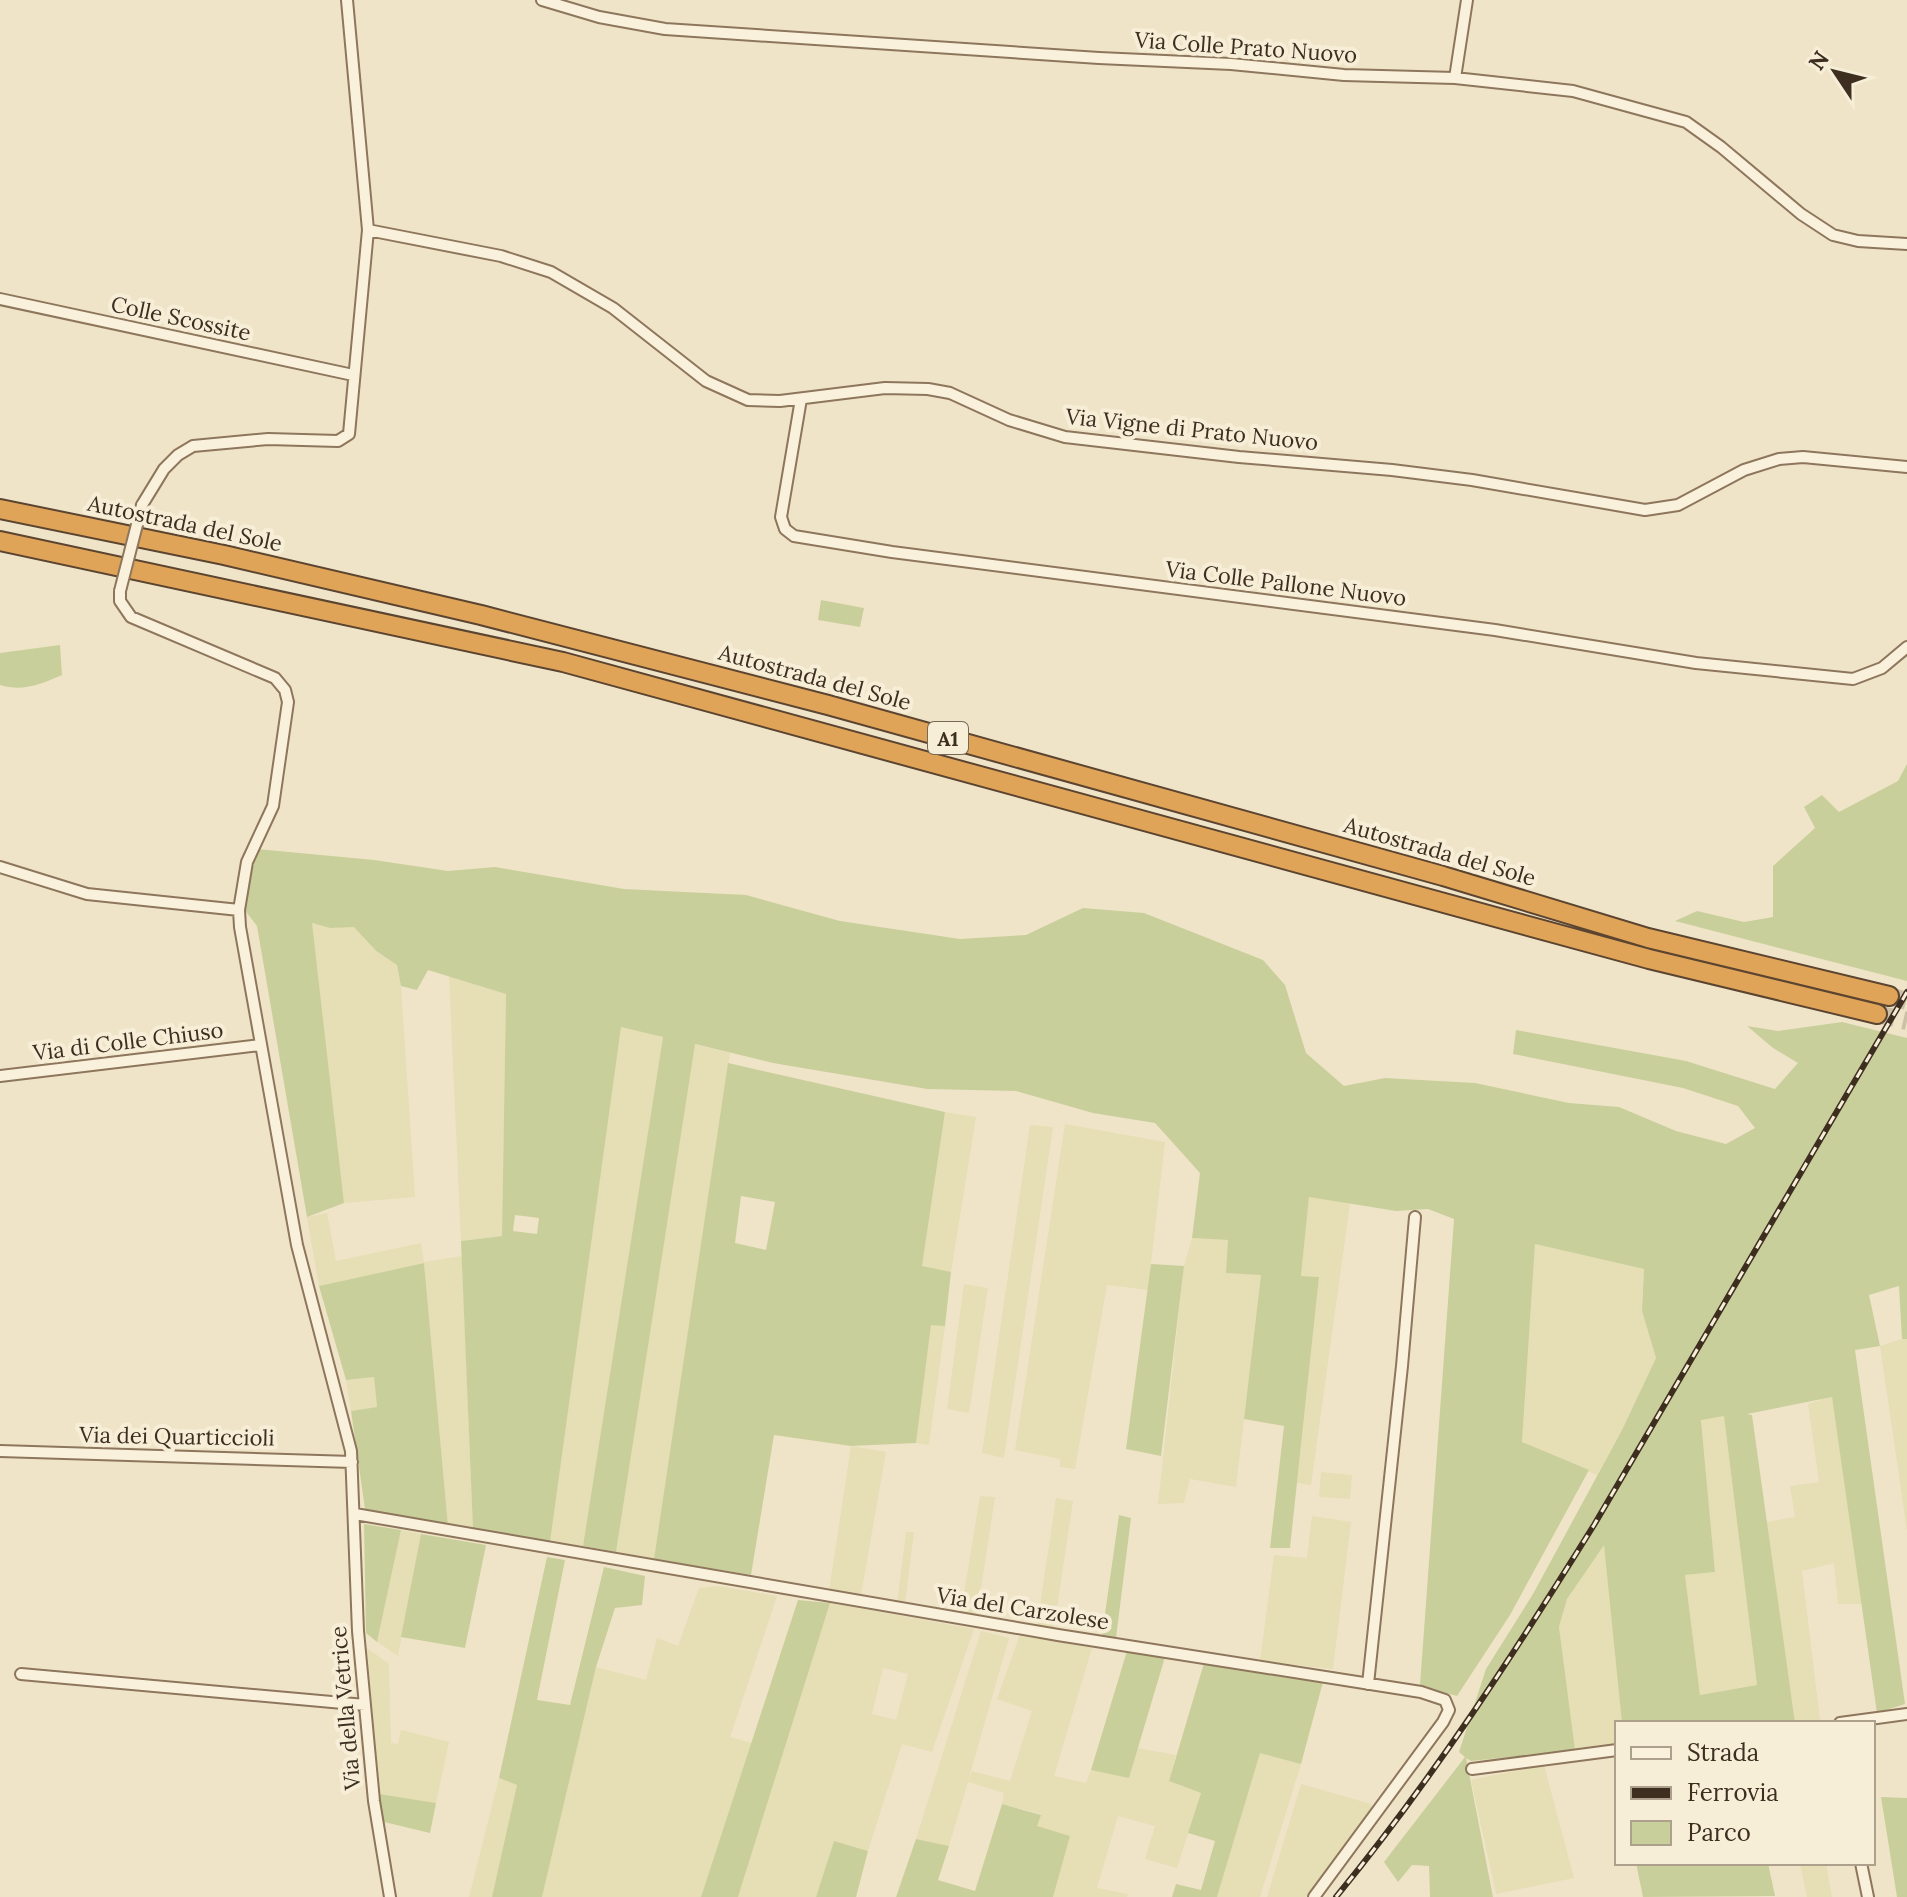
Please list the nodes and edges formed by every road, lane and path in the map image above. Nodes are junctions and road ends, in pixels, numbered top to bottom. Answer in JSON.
{"nodes":[{"id":1,"x":347,"y":0,"type":"edge"},
{"id":2,"x":542,"y":0,"type":"edge"},
{"id":3,"x":1467,"y":0,"type":"edge"},
{"id":4,"x":1455,"y":78,"type":"junction"},
{"id":5,"x":368,"y":230,"type":"junction"},
{"id":6,"x":1907,"y":244,"type":"edge"},
{"id":7,"x":0,"y":299,"type":"edge"},
{"id":8,"x":353,"y":375,"type":"junction"},
{"id":9,"x":801,"y":399,"type":"junction"},
{"id":10,"x":1907,"y":467,"type":"edge"},
{"id":11,"x":0,"y":509,"type":"edge"},
{"id":12,"x":0,"y":541,"type":"edge"},
{"id":13,"x":1907,"y":647,"type":"edge"},
{"id":14,"x":0,"y":867,"type":"edge"},
{"id":15,"x":239,"y":910,"type":"junction"},
{"id":16,"x":1889,"y":996,"type":"tunnel mouth"},
{"id":17,"x":1877,"y":1014,"type":"tunnel mouth"},
{"id":18,"x":260,"y":1045,"type":"junction"},
{"id":19,"x":0,"y":1076,"type":"edge"},
{"id":20,"x":1415,"y":1217,"type":"dead end"},
{"id":21,"x":0,"y":1451,"type":"edge"},
{"id":22,"x":352,"y":1462,"type":"junction"},
{"id":23,"x":355,"y":1514,"type":"junction"},
{"id":24,"x":21,"y":1674,"type":"dead end"},
{"id":25,"x":1368,"y":1684,"type":"junction"},
{"id":26,"x":365,"y":1705,"type":"junction"},
{"id":27,"x":1907,"y":1714,"type":"edge"},
{"id":28,"x":1855,"y":1721,"type":"edge"},
{"id":29,"x":1615,"y":1750,"type":"edge"},
{"id":30,"x":1472,"y":1769,"type":"dead end"},
{"id":31,"x":1861,"y":1865,"type":"edge"},
{"id":32,"x":390,"y":1897,"type":"edge"},
{"id":33,"x":1314,"y":1897,"type":"edge"},
{"id":34,"x":1868,"y":1897,"type":"edge"}],
"edges":[{"from":1,"to":5,"type":"street"},
{"from":2,"to":4,"type":"street","name":"Via Colle Prato Nuovo"},
{"from":3,"to":4,"type":"street"},
{"from":4,"to":6,"type":"street","name":"Via Colle Prato Nuovo"},
{"from":5,"to":8,"type":"street"},
{"from":5,"to":9,"type":"street","name":"Via Vigne di Prato Nuovo"},
{"from":7,"to":8,"type":"street","name":"Colle Scossite"},
{"from":8,"to":15,"type":"street","bridge":true},
{"from":9,"to":10,"type":"street","name":"Via Vigne di Prato Nuovo"},
{"from":9,"to":13,"type":"street","name":"Via Colle Pallone Nuovo"},
{"from":11,"to":16,"type":"highway","name":"Autostrada del Sole","number":"A1"},
{"from":12,"to":17,"type":"highway","number":"A1"},
{"from":14,"to":15,"type":"street"},
{"from":15,"to":18,"type":"street","name":"Via della Vetrice"},
{"from":18,"to":19,"type":"street","name":"Via di Colle Chiuso"},
{"from":18,"to":22,"type":"street","name":"Via della Vetrice"},
{"from":20,"to":25,"type":"street"},
{"from":21,"to":22,"type":"street","name":"Via dei Quarticcioli"},
{"from":22,"to":23,"type":"street","name":"Via della Vetrice"},
{"from":23,"to":25,"type":"street","name":"Via del Carzolese"},
{"from":23,"to":26,"type":"street","name":"Via della Vetrice"},
{"from":24,"to":26,"type":"street"},
{"from":25,"to":33,"type":"street","name":"Via del Carzolese"},
{"from":26,"to":32,"type":"street","name":"Via della Vetrice"},
{"from":27,"to":28,"type":"street"},
{"from":29,"to":30,"type":"street"},
{"from":31,"to":34,"type":"street"}]}
